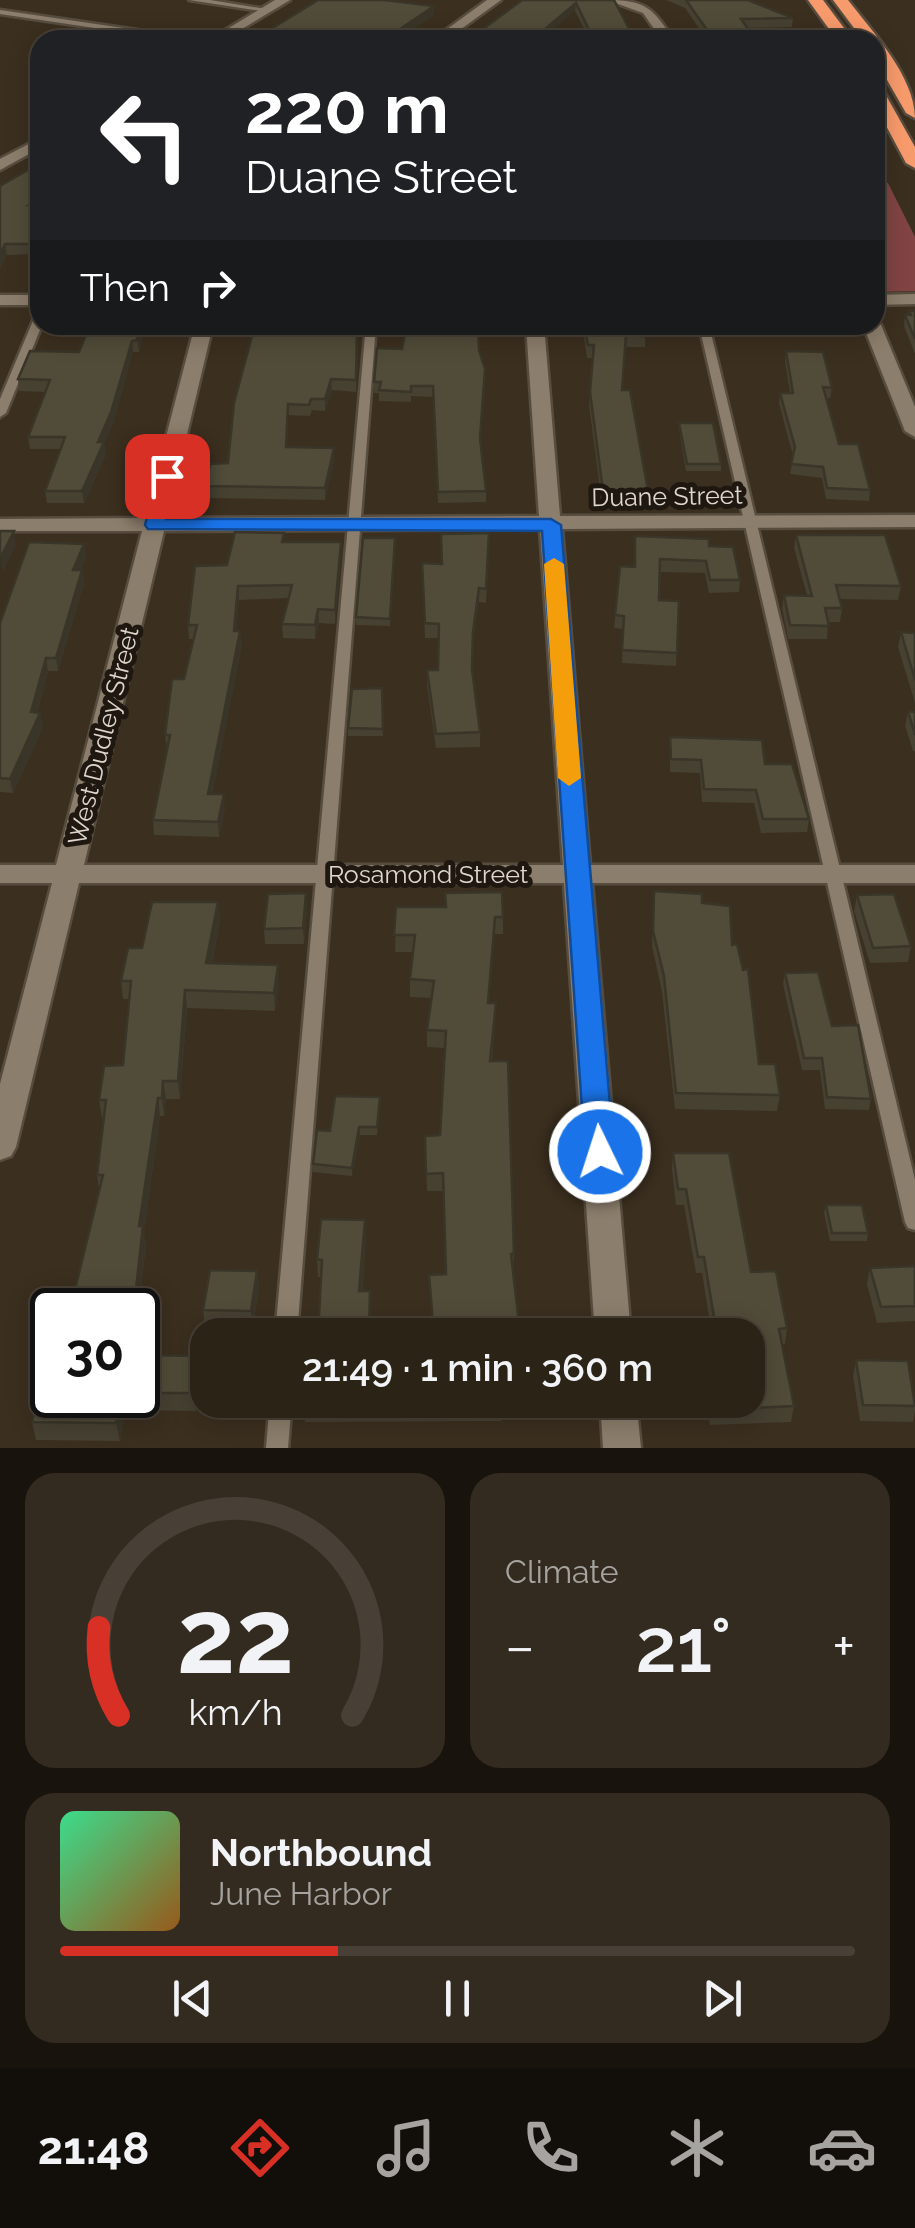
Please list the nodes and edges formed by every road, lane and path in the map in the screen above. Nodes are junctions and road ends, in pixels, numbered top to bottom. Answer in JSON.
{"nodes":[{"id":1,"x":193,"y":0,"type":"edge"},
{"id":2,"x":284,"y":0,"type":"edge"},
{"id":3,"x":495,"y":0,"type":"edge"},
{"id":4,"x":613,"y":0,"type":"edge"},
{"id":5,"x":816,"y":0,"type":"edge"},
{"id":6,"x":840,"y":0,"type":"edge"},
{"id":7,"x":268,"y":10,"type":"junction"},
{"id":8,"x":0,"y":12,"type":"edge"},
{"id":9,"x":123,"y":30,"type":"edge"},
{"id":10,"x":233,"y":30,"type":"edge"},
{"id":11,"x":452,"y":30,"type":"edge"},
{"id":12,"x":661,"y":30,"type":"edge"},
{"id":13,"x":838,"y":30,"type":"edge"},
{"id":14,"x":863,"y":30,"type":"edge"},
{"id":15,"x":885,"y":63,"type":"edge"},
{"id":16,"x":885,"y":108,"type":"edge"},
{"id":17,"x":915,"y":113,"type":"edge"},
{"id":18,"x":30,"y":148,"type":"edge"},
{"id":19,"x":915,"y":163,"type":"edge"},
{"id":20,"x":0,"y":165,"type":"edge"},
{"id":21,"x":915,"y":299,"type":"edge"},
{"id":22,"x":0,"y":300,"type":"edge"},
{"id":23,"x":30,"y":300,"type":"edge"},
{"id":24,"x":885,"y":300,"type":"edge"},
{"id":25,"x":32,"y":335,"type":"edge"},
{"id":26,"x":202,"y":335,"type":"edge"},
{"id":27,"x":370,"y":335,"type":"edge"},
{"id":28,"x":536,"y":335,"type":"edge"},
{"id":29,"x":706,"y":335,"type":"edge"},
{"id":30,"x":876,"y":335,"type":"edge"},
{"id":31,"x":0,"y":413,"type":"edge"},
{"id":32,"x":915,"y":432,"type":"edge"},
{"id":33,"x":915,"y":522,"type":"edge"},
{"id":34,"x":748,"y":523,"type":"junction"},
{"id":35,"x":351,"y":524,"type":"junction"},
{"id":36,"x":0,"y":525,"type":"edge"},
{"id":37,"x":155,"y":525,"type":"junction"},
{"id":38,"x":551,"y":525,"type":"junction"},
{"id":39,"x":0,"y":874,"type":"edge"},
{"id":40,"x":69,"y":874,"type":"junction"},
{"id":41,"x":326,"y":874,"type":"junction"},
{"id":42,"x":579,"y":874,"type":"junction"},
{"id":43,"x":834,"y":874,"type":"junction"},
{"id":44,"x":915,"y":874,"type":"edge"},
{"id":45,"x":0,"y":1147,"type":"edge"},
{"id":46,"x":915,"y":1222,"type":"edge"},
{"id":47,"x":287,"y":1318,"type":"edge"},
{"id":48,"x":612,"y":1318,"type":"edge"},
{"id":49,"x":280,"y":1418,"type":"edge"},
{"id":50,"x":620,"y":1418,"type":"edge"},
{"id":51,"x":277,"y":1448,"type":"edge"},
{"id":52,"x":622,"y":1448,"type":"edge"}],
"edges":[{"from":1,"to":7,"type":"lane"},
{"from":2,"to":7,"type":"street"},
{"from":3,"to":11,"type":"street"},
{"from":4,"to":12,"type":"street"},
{"from":5,"to":13,"type":"highway"},
{"from":6,"to":14,"type":"highway"},
{"from":7,"to":10,"type":"street"},
{"from":8,"to":9,"type":"lane"},
{"from":15,"to":17,"type":"highway"},
{"from":16,"to":19,"type":"highway"},
{"from":18,"to":20,"type":"street"},
{"from":21,"to":24,"type":"street"},
{"from":22,"to":23,"type":"street"},
{"from":25,"to":31,"type":"lane"},
{"from":26,"to":37,"type":"street","name":"West Dudley Street"},
{"from":27,"to":35,"type":"lane"},
{"from":28,"to":38,"type":"street"},
{"from":29,"to":34,"type":"lane"},
{"from":30,"to":32,"type":"street"},
{"from":33,"to":34,"type":"street","name":"Duane Street"},
{"from":34,"to":38,"type":"street","name":"Duane Street"},
{"from":34,"to":43,"type":"lane"},
{"from":35,"to":37,"type":"street","name":"Duane Street"},
{"from":35,"to":38,"type":"street","name":"Duane Street"},
{"from":35,"to":41,"type":"lane"},
{"from":36,"to":37,"type":"street","name":"Duane Street"},
{"from":37,"to":40,"type":"street","name":"West Dudley Street"},
{"from":38,"to":42,"type":"street"},
{"from":39,"to":40,"type":"street","name":"Rosamond Street"},
{"from":40,"to":41,"type":"street","name":"Rosamond Street"},
{"from":40,"to":45,"type":"street","name":"West Dudley Street"},
{"from":41,"to":42,"type":"street","name":"Rosamond Street"},
{"from":41,"to":47,"type":"lane"},
{"from":42,"to":43,"type":"street","name":"Rosamond Street"},
{"from":42,"to":48,"type":"street"},
{"from":43,"to":44,"type":"street","name":"Rosamond Street"},
{"from":43,"to":46,"type":"lane"},
{"from":49,"to":51,"type":"lane"},
{"from":50,"to":52,"type":"street"}]}
